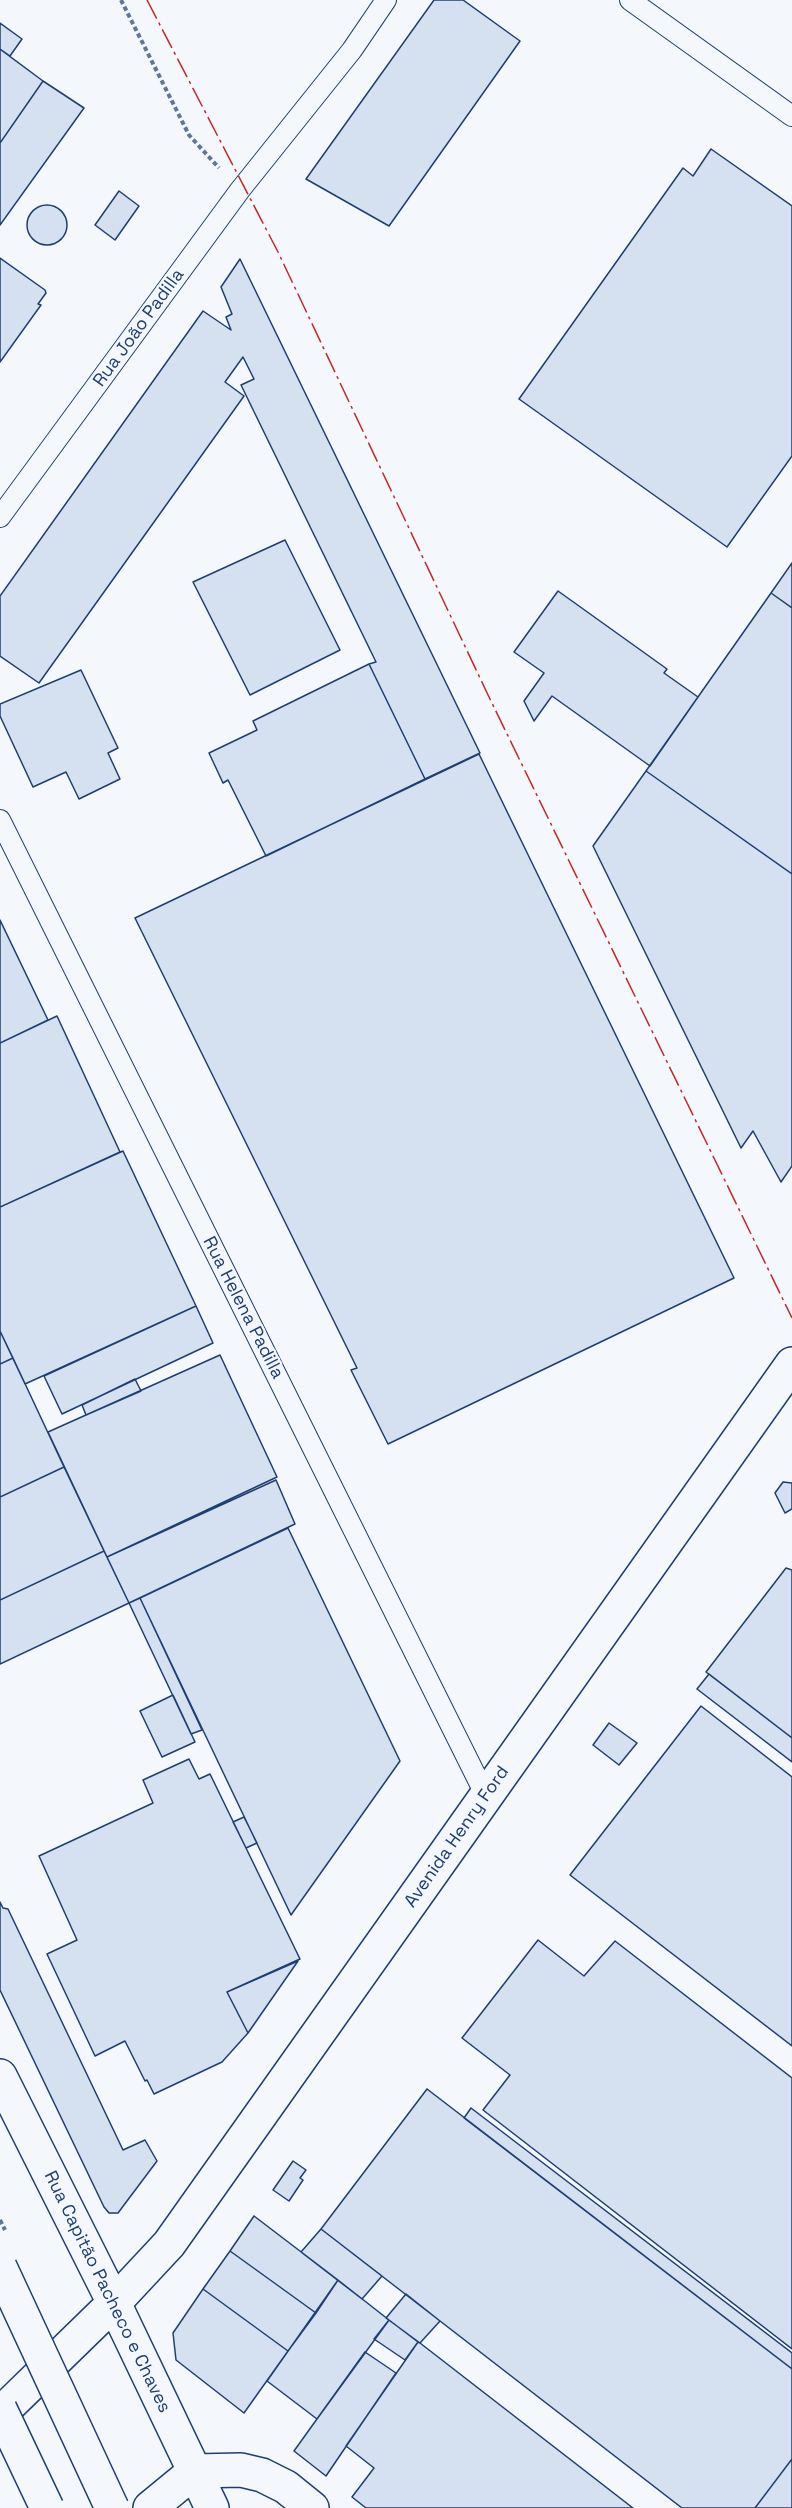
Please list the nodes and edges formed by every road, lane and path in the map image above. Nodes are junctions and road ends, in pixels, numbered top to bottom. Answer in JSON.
{"nodes":[{"id":1,"x":121,"y":0,"type":"edge"},
{"id":2,"x":386,"y":0,"type":"edge"},
{"id":3,"x":630,"y":0,"type":"edge"},
{"id":4,"x":792,"y":116,"type":"edge"},
{"id":5,"x":240,"y":190,"type":"junction"},
{"id":6,"x":0,"y":517,"type":"edge"},
{"id":7,"x":0,"y":820,"type":"edge"},
{"id":8,"x":792,"y":1364,"type":"edge"},
{"id":9,"x":486,"y":1796,"type":"junction"},
{"id":10,"x":0,"y":2076,"type":"edge"},
{"id":11,"x":0,"y":2267,"type":"edge"},
{"id":12,"x":114,"y":2303,"type":"junction"},
{"id":13,"x":0,"y":2411,"type":"edge"},
{"id":14,"x":195,"y":2471,"type":"junction"},
{"id":15,"x":47,"y":2508,"type":"edge"},
{"id":16,"x":112,"y":2508,"type":"edge"},
{"id":17,"x":150,"y":2508,"type":"edge"},
{"id":18,"x":212,"y":2508,"type":"edge"},
{"id":19,"x":312,"y":2508,"type":"edge"}],
"edges":[{"from":1,"to":5,"type":"path"},
{"from":2,"to":5,"type":"lane","name":"Rua João Padilla"},
{"from":3,"to":4,"type":"lane"},
{"from":5,"to":6,"type":"lane","name":"Rua João Padilla"},
{"from":7,"to":9,"type":"lane","name":"Rua Helena Padilla"},
{"from":8,"to":9,"type":"street","name":"Avenida Henry Ford"},
{"from":9,"to":12,"type":"street","name":"Avenida Henry Ford"},
{"from":10,"to":12,"type":"street","name":"Rua Capitão Pacheco e Chaves"},
{"from":11,"to":16,"type":"street","bridge":true},
{"from":12,"to":13,"type":"street","name":"Avenida Henry Ford"},
{"from":12,"to":14,"type":"street","name":"Rua Capitão Pacheco e Chaves"},
{"from":13,"to":15,"type":"street","bridge":true},
{"from":14,"to":17,"type":"street"},
{"from":14,"to":18,"type":"street","name":"Rua Capitão Pacheco e Chaves"},
{"from":14,"to":19,"type":"street"}]}
